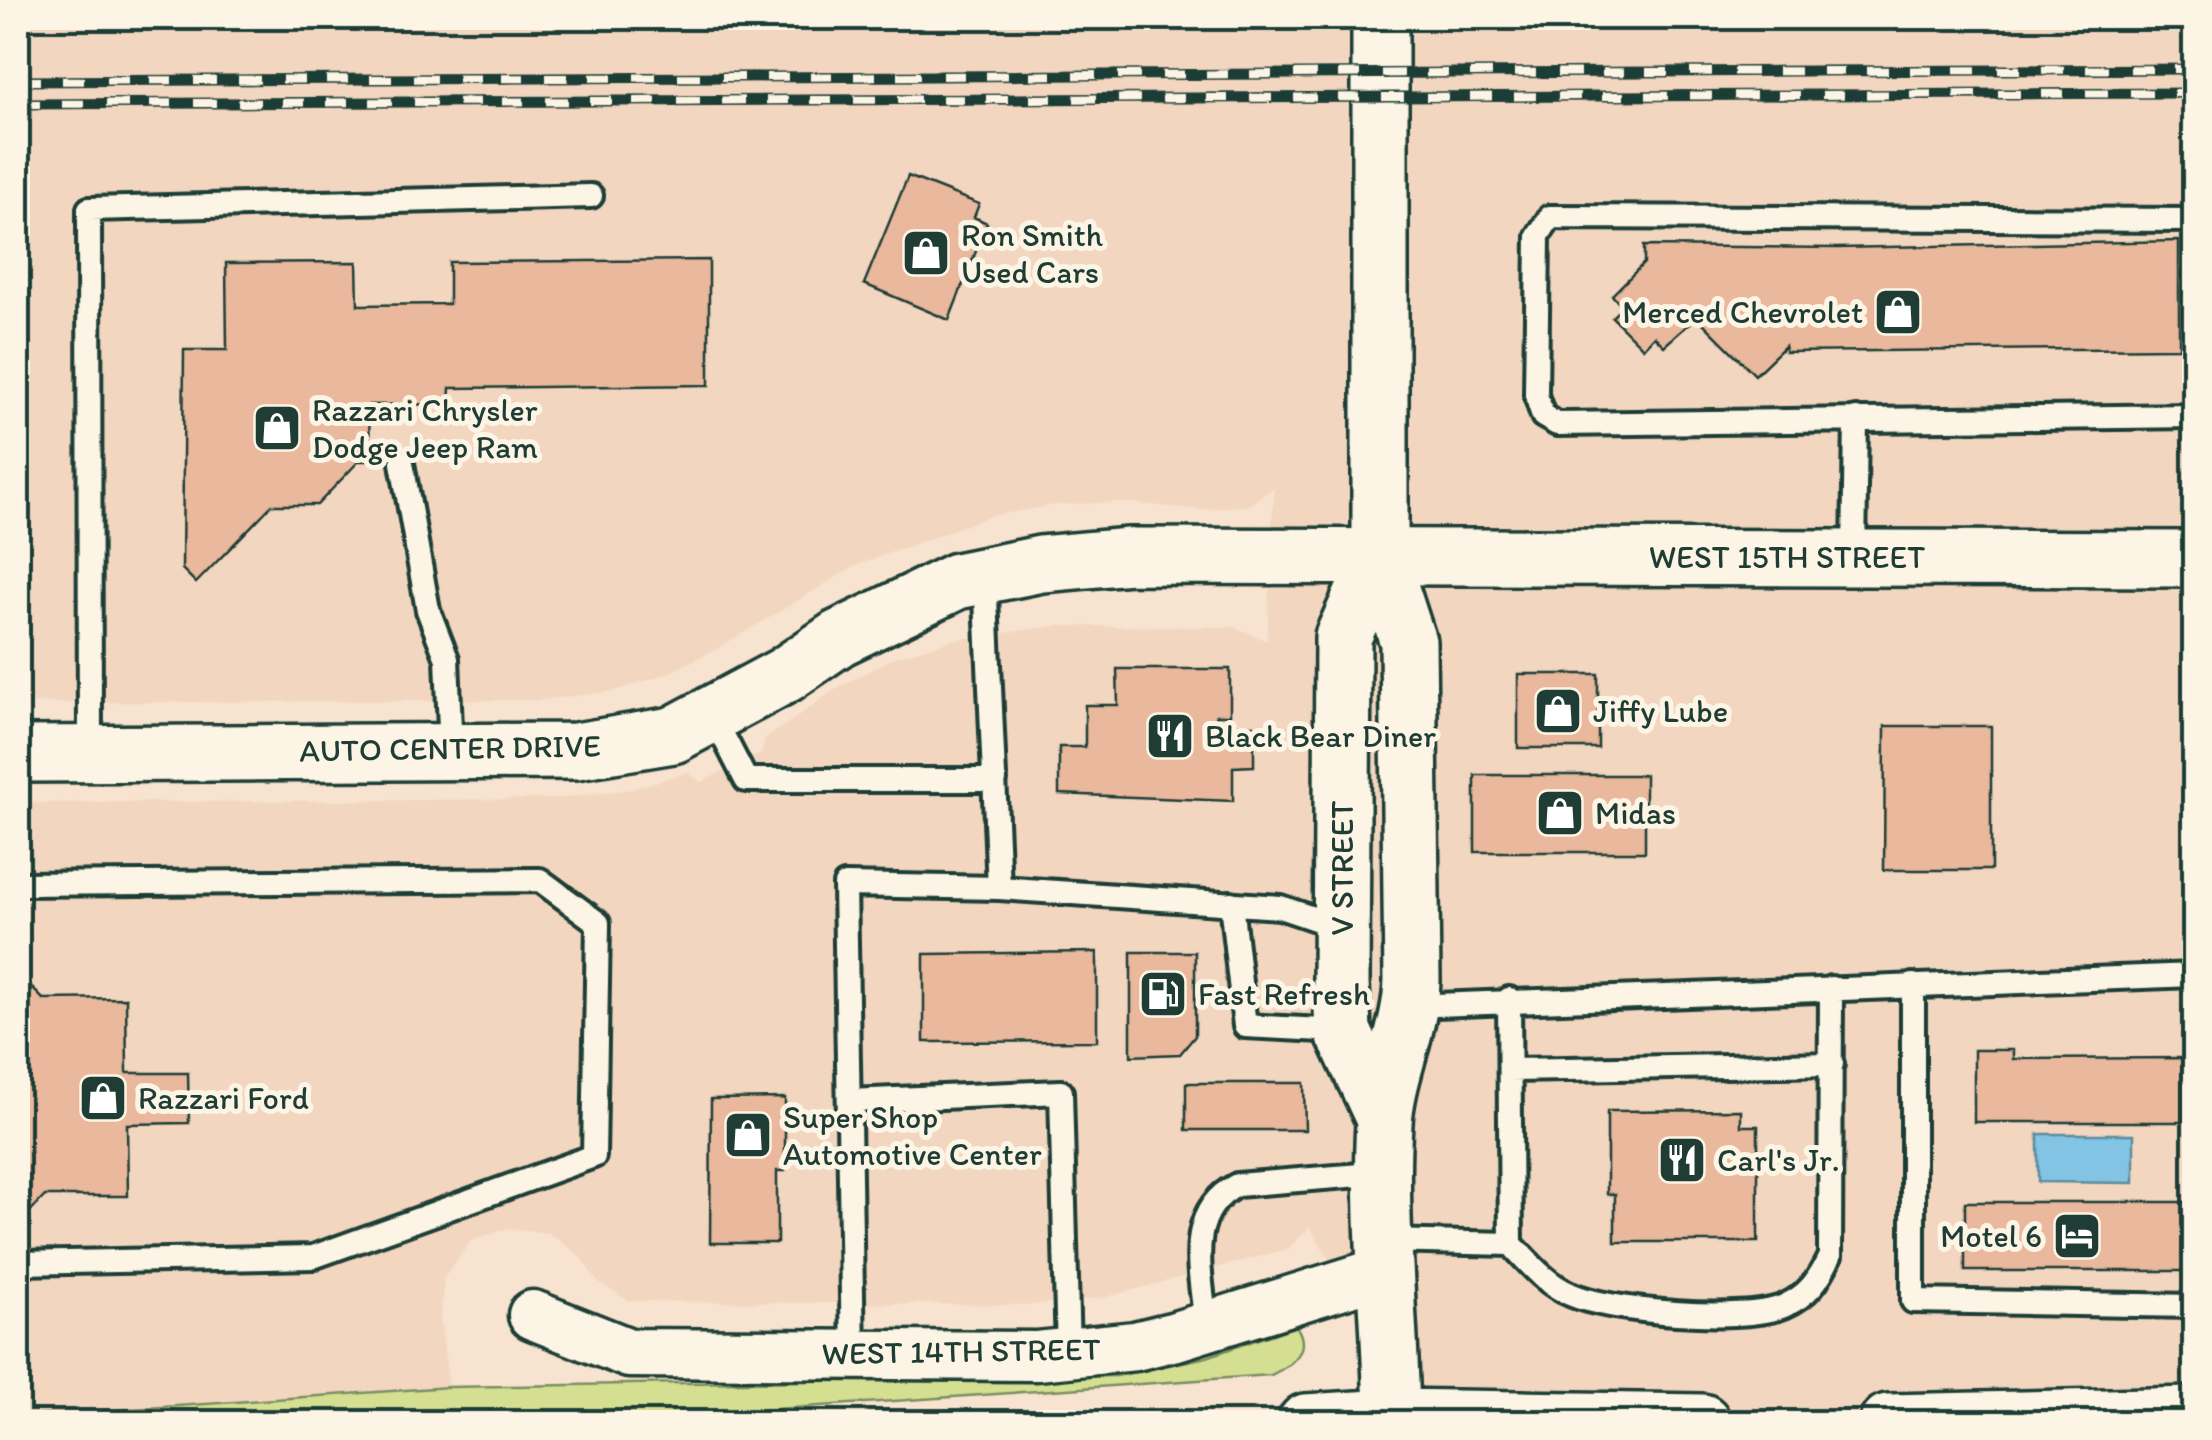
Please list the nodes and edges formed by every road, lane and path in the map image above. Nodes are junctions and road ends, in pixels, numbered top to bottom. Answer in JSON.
{"nodes":[{"id":1,"x":1380,"y":18,"type":"edge"},
{"id":2,"x":592,"y":196,"type":"dead end"},
{"id":3,"x":2194,"y":220,"type":"edge"},
{"id":4,"x":2194,"y":416,"type":"edge"},
{"id":5,"x":1856,"y":419,"type":"junction"},
{"id":6,"x":402,"y":463,"type":"dead end"},
{"id":7,"x":1380,"y":556,"type":"junction"},
{"id":8,"x":1854,"y":557,"type":"junction"},
{"id":9,"x":2194,"y":559,"type":"edge"},
{"id":10,"x":985,"y":575,"type":"junction"},
{"id":11,"x":712,"y":714,"type":"junction"},
{"id":12,"x":451,"y":752,"type":"junction"},
{"id":13,"x":18,"y":754,"type":"edge"},
{"id":14,"x":90,"y":754,"type":"junction"},
{"id":15,"x":995,"y":780,"type":"junction"},
{"id":16,"x":18,"y":884,"type":"edge"},
{"id":17,"x":999,"y":888,"type":"junction"},
{"id":18,"x":1231,"y":903,"type":"junction"},
{"id":19,"x":1342,"y":928,"type":"junction"},
{"id":20,"x":2194,"y":974,"type":"edge"},
{"id":21,"x":1913,"y":985,"type":"junction"},
{"id":22,"x":1831,"y":988,"type":"junction"},
{"id":23,"x":1509,"y":999,"type":"junction"},
{"id":24,"x":1411,"y":1006,"type":"junction"},
{"id":25,"x":1343,"y":1031,"type":"junction"},
{"id":26,"x":1832,"y":1064,"type":"junction"},
{"id":27,"x":1510,"y":1070,"type":"junction"},
{"id":28,"x":849,"y":1100,"type":"junction"},
{"id":29,"x":1384,"y":1146,"type":"junction"},
{"id":30,"x":1511,"y":1244,"type":"junction"},
{"id":31,"x":1384,"y":1256,"type":"junction"},
{"id":32,"x":18,"y":1264,"type":"edge"},
{"id":33,"x":2194,"y":1306,"type":"edge"},
{"id":34,"x":534,"y":1315,"type":"dead end"},
{"id":35,"x":1206,"y":1327,"type":"junction"},
{"id":36,"x":1068,"y":1352,"type":"junction"},
{"id":37,"x":853,"y":1355,"type":"junction"},
{"id":38,"x":2194,"y":1415,"type":"edge"},
{"id":39,"x":1405,"y":1418,"type":"edge"},
{"id":40,"x":1306,"y":1422,"type":"edge"},
{"id":41,"x":1702,"y":1422,"type":"edge"},
{"id":42,"x":1888,"y":1422,"type":"edge"}],
"edges":[{"from":1,"to":7,"type":"main road","name":"V STREET"},
{"from":2,"to":14,"type":"lane"},
{"from":3,"to":5,"type":"lane"},
{"from":4,"to":5,"type":"lane"},
{"from":5,"to":8,"type":"lane"},
{"from":6,"to":12,"type":"lane"},
{"from":7,"to":8,"type":"main road","name":"WEST 15TH STREET"},
{"from":7,"to":10,"type":"main road","name":"AUTO CENTER DRIVE"},
{"from":7,"to":19,"type":"main road","name":"V STREET"},
{"from":7,"to":24,"type":"main road","name":"V STREET"},
{"from":8,"to":9,"type":"main road","name":"WEST 15TH STREET"},
{"from":10,"to":11,"type":"main road","name":"AUTO CENTER DRIVE"},
{"from":10,"to":15,"type":"lane"},
{"from":11,"to":12,"type":"main road","name":"AUTO CENTER DRIVE"},
{"from":11,"to":15,"type":"lane"},
{"from":12,"to":14,"type":"main road","name":"AUTO CENTER DRIVE"},
{"from":13,"to":14,"type":"main road","name":"AUTO CENTER DRIVE"},
{"from":15,"to":17,"type":"lane"},
{"from":16,"to":32,"type":"lane"},
{"from":17,"to":18,"type":"lane"},
{"from":17,"to":28,"type":"lane"},
{"from":18,"to":19,"type":"lane"},
{"from":18,"to":25,"type":"lane"},
{"from":19,"to":25,"type":"main road","name":"V STREET"},
{"from":20,"to":21,"type":"lane"},
{"from":21,"to":22,"type":"lane"},
{"from":21,"to":33,"type":"lane"},
{"from":22,"to":23,"type":"lane"},
{"from":22,"to":26,"type":"lane"},
{"from":23,"to":24,"type":"lane"},
{"from":23,"to":27,"type":"lane"},
{"from":24,"to":29,"type":"main road","name":"V STREET"},
{"from":25,"to":29,"type":"main road","name":"V STREET"},
{"from":26,"to":27,"type":"lane"},
{"from":26,"to":30,"type":"lane"},
{"from":27,"to":30,"type":"lane"},
{"from":28,"to":36,"type":"lane"},
{"from":28,"to":37,"type":"lane"},
{"from":29,"to":31,"type":"main road","name":"V STREET"},
{"from":29,"to":35,"type":"lane"},
{"from":30,"to":31,"type":"lane"},
{"from":31,"to":35,"type":"street","name":"WEST 14TH STREET"},
{"from":31,"to":39,"type":"main road","name":"V STREET"},
{"from":34,"to":37,"type":"street","name":"WEST 14TH STREET"},
{"from":35,"to":36,"type":"street","name":"WEST 14TH STREET"},
{"from":36,"to":37,"type":"street","name":"WEST 14TH STREET"},
{"from":38,"to":42,"type":"main road"},
{"from":39,"to":40,"type":"main road"},
{"from":39,"to":41,"type":"main road"}]}
